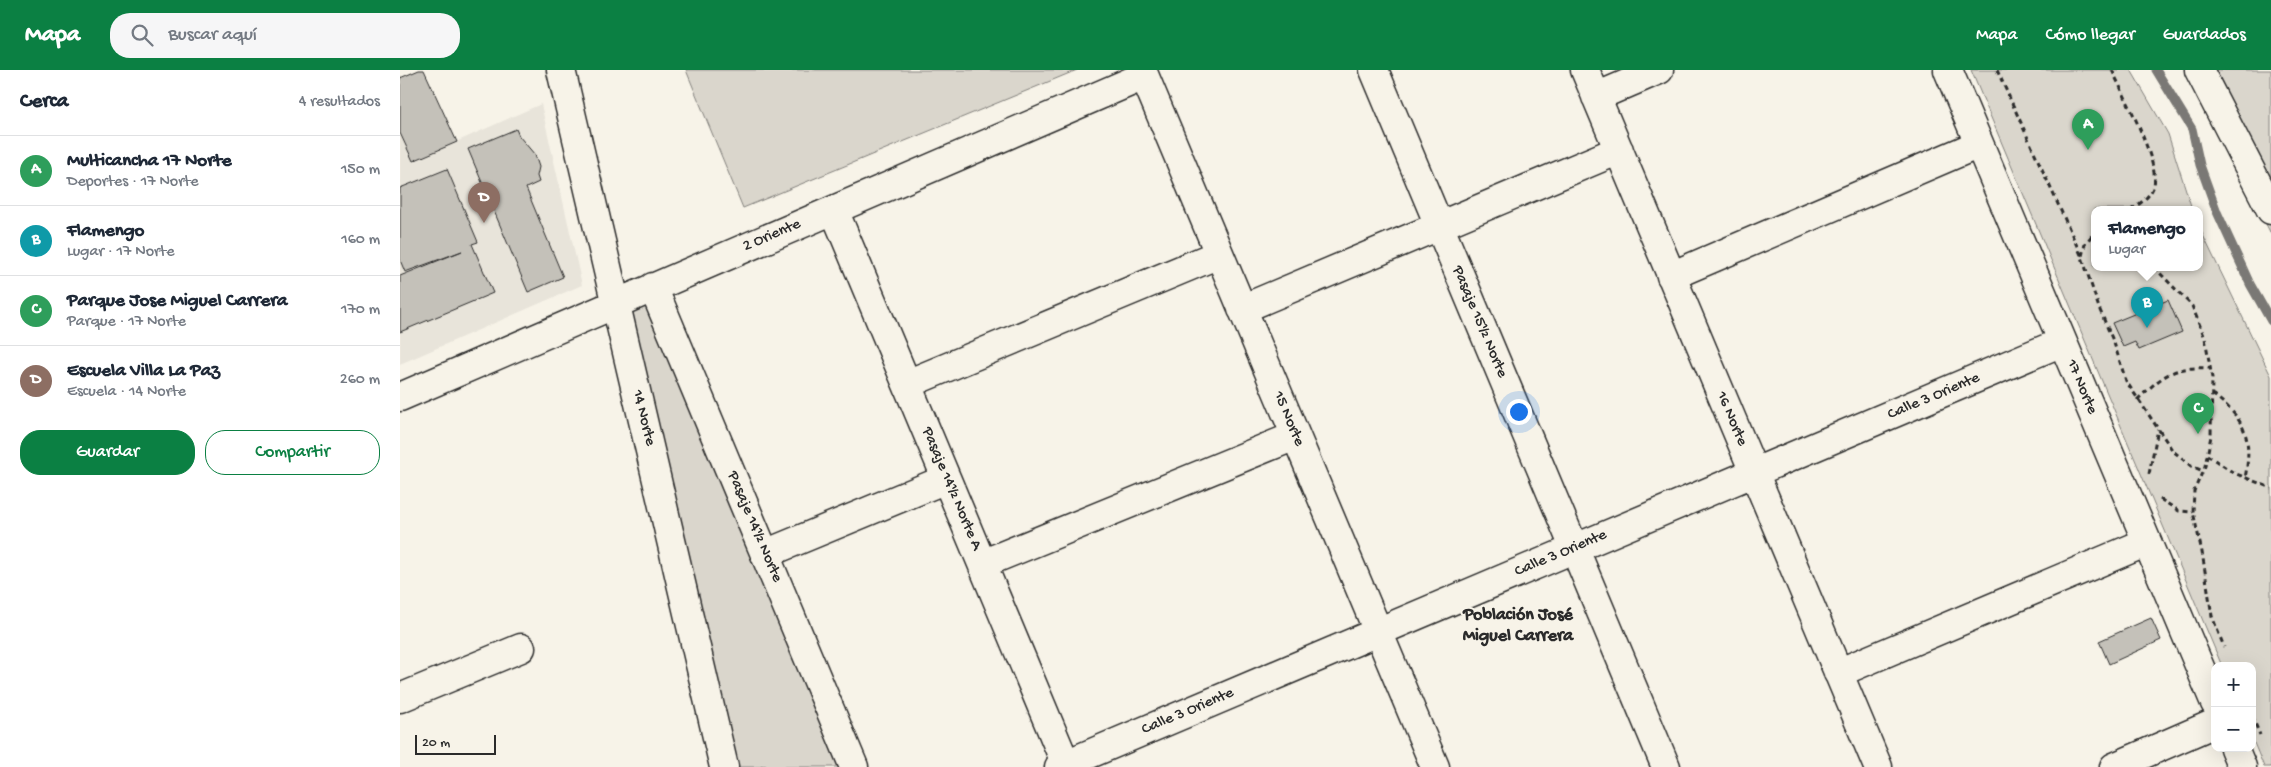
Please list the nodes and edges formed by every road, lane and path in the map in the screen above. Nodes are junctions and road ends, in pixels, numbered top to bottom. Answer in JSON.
{"nodes":[{"id":1,"x":561,"y":70,"type":"edge"},
{"id":2,"x":1374,"y":70,"type":"edge"},
{"id":3,"x":1585,"y":70,"type":"edge"},
{"id":4,"x":1659,"y":70,"type":"edge"},
{"id":5,"x":1948,"y":70,"type":"edge"},
{"id":6,"x":1997,"y":70,"type":"edge"},
{"id":7,"x":2112,"y":70,"type":"edge"},
{"id":8,"x":2200,"y":70,"type":"edge"},
{"id":9,"x":1143,"y":73,"type":"edge"},
{"id":10,"x":1596,"y":97,"type":"junction"},
{"id":11,"x":1979,"y":144,"type":"junction"},
{"id":12,"x":1619,"y":150,"type":"junction"},
{"id":13,"x":2137,"y":206,"type":"edge"},
{"id":14,"x":834,"y":210,"type":"junction"},
{"id":15,"x":2271,"y":210,"type":"edge"},
{"id":16,"x":1439,"y":226,"type":"junction"},
{"id":17,"x":2091,"y":237,"type":"edge"},
{"id":18,"x":1219,"y":254,"type":"junction"},
{"id":19,"x":2082,"y":257,"type":"junction"},
{"id":20,"x":2158,"y":271,"type":"edge"},
{"id":21,"x":1671,"y":276,"type":"junction"},
{"id":22,"x":653,"y":287,"type":"junction"},
{"id":23,"x":615,"y":306,"type":"junction"},
{"id":24,"x":1242,"y":309,"type":"junction"},
{"id":25,"x":2062,"y":342,"type":"junction"},
{"id":26,"x":2210,"y":368,"type":"junction"},
{"id":27,"x":907,"y":384,"type":"junction"},
{"id":28,"x":2212,"y":394,"type":"junction"},
{"id":29,"x":400,"y":397,"type":"edge"},
{"id":30,"x":2137,"y":400,"type":"junction"},
{"id":31,"x":2158,"y":428,"type":"junction"},
{"id":32,"x":1295,"y":436,"type":"junction"},
{"id":33,"x":2207,"y":455,"type":"junction"},
{"id":34,"x":2203,"y":471,"type":"junction"},
{"id":35,"x":1754,"y":473,"type":"junction"},
{"id":36,"x":2246,"y":478,"type":"junction"},
{"id":37,"x":946,"y":479,"type":"junction"},
{"id":38,"x":2149,"y":482,"type":"dead end"},
{"id":39,"x":2271,"y":488,"type":"edge"},
{"id":40,"x":2147,"y":542,"type":"junction"},
{"id":41,"x":1574,"y":548,"type":"junction"},
{"id":42,"x":765,"y":554,"type":"junction"},
{"id":43,"x":982,"y":564,"type":"junction"},
{"id":44,"x":1378,"y":632,"type":"junction"},
{"id":45,"x":521,"y":648,"type":"dead end"},
{"id":46,"x":2225,"y":649,"type":"dead end"},
{"id":47,"x":1838,"y":673,"type":"junction"},
{"id":48,"x":2211,"y":694,"type":"edge"},
{"id":49,"x":400,"y":698,"type":"edge"},
{"id":50,"x":2211,"y":725,"type":"edge"},
{"id":51,"x":2236,"y":752,"type":"edge"},
{"id":52,"x":1064,"y":766,"type":"edge"},
{"id":53,"x":724,"y":767,"type":"edge"},
{"id":54,"x":761,"y":767,"type":"edge"},
{"id":55,"x":769,"y":767,"type":"edge"},
{"id":56,"x":854,"y":767,"type":"edge"},
{"id":57,"x":1435,"y":767,"type":"edge"},
{"id":58,"x":1666,"y":767,"type":"edge"},
{"id":59,"x":1878,"y":767,"type":"edge"},
{"id":60,"x":2114,"y":767,"type":"edge"},
{"id":61,"x":2242,"y":767,"type":"edge"}],
"edges":[{"from":1,"to":23,"type":"street","name":"14 Norte"},
{"from":2,"to":16,"type":"street","name":"Pasaje 15½ Norte"},
{"from":3,"to":10,"type":"street","name":"16 Norte"},
{"from":4,"to":10,"type":"street"},
{"from":5,"to":11,"type":"street","name":"17 Norte"},
{"from":6,"to":19,"type":"path"},
{"from":7,"to":13,"type":"path"},
{"from":8,"to":15,"type":"street"},
{"from":9,"to":14,"type":"street","name":"2 Oriente"},
{"from":9,"to":18,"type":"street","name":"15 Norte"},
{"from":10,"to":12,"type":"street","name":"16 Norte"},
{"from":11,"to":21,"type":"street"},
{"from":11,"to":25,"type":"street","name":"17 Norte"},
{"from":12,"to":16,"type":"street"},
{"from":12,"to":21,"type":"street","name":"16 Norte"},
{"from":14,"to":22,"type":"street","name":"2 Oriente"},
{"from":14,"to":27,"type":"street","name":"Pasaje 14½ Norte A"},
{"from":16,"to":24,"type":"street"},
{"from":16,"to":41,"type":"street","name":"Pasaje 15½ Norte"},
{"from":17,"to":19,"type":"path"},
{"from":18,"to":24,"type":"street","name":"15 Norte"},
{"from":18,"to":27,"type":"street"},
{"from":19,"to":30,"type":"path"},
{"from":20,"to":26,"type":"path"},
{"from":21,"to":35,"type":"street","name":"16 Norte"},
{"from":22,"to":23,"type":"street","name":"2 Oriente"},
{"from":22,"to":42,"type":"street","name":"Pasaje 14½ Norte"},
{"from":23,"to":29,"type":"street","name":"2 Oriente"},
{"from":23,"to":53,"type":"street","name":"14 Norte"},
{"from":24,"to":32,"type":"street","name":"15 Norte"},
{"from":25,"to":35,"type":"street","name":"Calle 3 Oriente"},
{"from":25,"to":40,"type":"street","name":"17 Norte"},
{"from":26,"to":28,"type":"path"},
{"from":26,"to":30,"type":"path"},
{"from":27,"to":37,"type":"street","name":"Pasaje 14½ Norte A"},
{"from":28,"to":33,"type":"path"},
{"from":28,"to":36,"type":"path"},
{"from":30,"to":31,"type":"path"},
{"from":31,"to":34,"type":"path"},
{"from":31,"to":38,"type":"path"},
{"from":32,"to":43,"type":"street"},
{"from":32,"to":44,"type":"street","name":"15 Norte"},
{"from":33,"to":34,"type":"path"},
{"from":33,"to":36,"type":"path"},
{"from":34,"to":46,"type":"path"},
{"from":35,"to":41,"type":"street","name":"Calle 3 Oriente"},
{"from":35,"to":47,"type":"street","name":"16 Norte"},
{"from":36,"to":39,"type":"path"},
{"from":37,"to":42,"type":"street"},
{"from":37,"to":43,"type":"street","name":"Pasaje 14½ Norte A"},
{"from":40,"to":47,"type":"street"},
{"from":40,"to":48,"type":"street","name":"17 Norte"},
{"from":41,"to":44,"type":"street","name":"Calle 3 Oriente"},
{"from":41,"to":58,"type":"street","name":"Pasaje 15½ Norte"},
{"from":42,"to":56,"type":"street","name":"Pasaje 14½ Norte"},
{"from":43,"to":52,"type":"street","name":"Pasaje 14½ Norte A"},
{"from":44,"to":52,"type":"street","name":"Calle 3 Oriente"},
{"from":44,"to":57,"type":"street","name":"15 Norte"},
{"from":45,"to":49,"type":"street"},
{"from":47,"to":59,"type":"street","name":"16 Norte"},
{"from":50,"to":60,"type":"street"},
{"from":51,"to":61,"type":"street"},
{"from":54,"to":55,"type":"path"}]}
